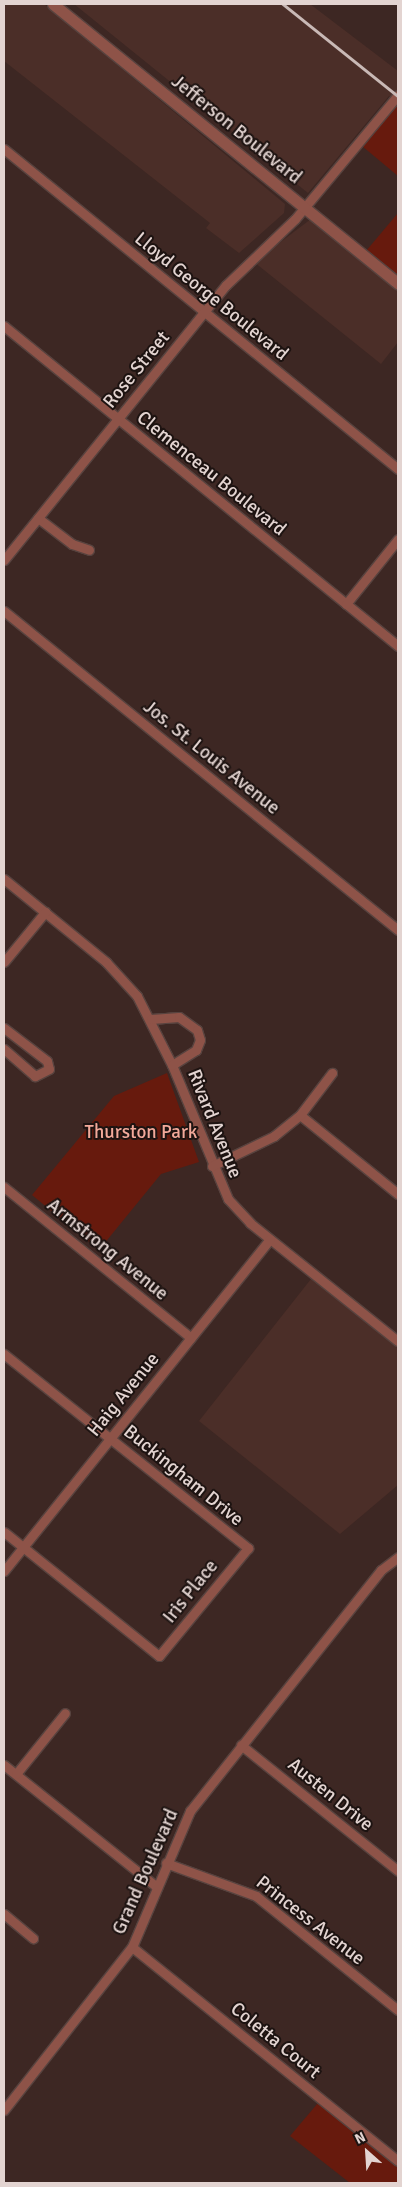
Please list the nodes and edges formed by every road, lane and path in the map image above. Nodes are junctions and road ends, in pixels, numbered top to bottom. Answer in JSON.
{"nodes":[{"id":1,"x":53,"y":4,"type":"edge"},
{"id":2,"x":398,"y":96,"type":"edge"},
{"id":3,"x":4,"y":149,"type":"edge"},
{"id":4,"x":304,"y":208,"type":"junction"},
{"id":5,"x":398,"y":284,"type":"edge"},
{"id":6,"x":204,"y":312,"type":"junction"},
{"id":7,"x":4,"y":326,"type":"edge"},
{"id":8,"x":118,"y":419,"type":"junction"},
{"id":9,"x":398,"y":469,"type":"edge"},
{"id":10,"x":38,"y":518,"type":"junction"},
{"id":11,"x":398,"y":539,"type":"edge"},
{"id":12,"x":89,"y":550,"type":"dead end"},
{"id":13,"x":4,"y":560,"type":"edge"},
{"id":14,"x":346,"y":604,"type":"junction"},
{"id":15,"x":4,"y":611,"type":"edge"},
{"id":16,"x":398,"y":646,"type":"edge"},
{"id":17,"x":4,"y":879,"type":"edge"},
{"id":18,"x":45,"y":912,"type":"junction"},
{"id":19,"x":398,"y":930,"type":"edge"},
{"id":20,"x":4,"y":962,"type":"edge"},
{"id":21,"x":151,"y":1019,"type":"junction"},
{"id":22,"x":4,"y":1028,"type":"edge"},
{"id":23,"x":4,"y":1049,"type":"edge"},
{"id":24,"x":172,"y":1064,"type":"junction"},
{"id":25,"x":332,"y":1073,"type":"dead end"},
{"id":26,"x":300,"y":1115,"type":"junction"},
{"id":27,"x":212,"y":1166,"type":"junction"},
{"id":28,"x":4,"y":1187,"type":"edge"},
{"id":29,"x":398,"y":1194,"type":"edge"},
{"id":30,"x":270,"y":1239,"type":"junction"},
{"id":31,"x":191,"y":1338,"type":"junction"},
{"id":32,"x":398,"y":1341,"type":"edge"},
{"id":33,"x":4,"y":1354,"type":"edge"},
{"id":34,"x":110,"y":1438,"type":"junction"},
{"id":35,"x":4,"y":1532,"type":"edge"},
{"id":36,"x":23,"y":1548,"type":"junction"},
{"id":37,"x":248,"y":1548,"type":"joint"},
{"id":38,"x":398,"y":1557,"type":"edge"},
{"id":39,"x":4,"y":1572,"type":"edge"},
{"id":40,"x":65,"y":1713,"type":"dead end"},
{"id":41,"x":241,"y":1745,"type":"junction"},
{"id":42,"x":4,"y":1765,"type":"edge"},
{"id":43,"x":16,"y":1774,"type":"junction"},
{"id":44,"x":166,"y":1863,"type":"junction"},
{"id":45,"x":398,"y":1871,"type":"edge"},
{"id":46,"x":158,"y":1887,"type":"junction"},
{"id":47,"x":4,"y":1914,"type":"edge"},
{"id":48,"x":33,"y":1938,"type":"dead end"},
{"id":49,"x":132,"y":1947,"type":"junction"},
{"id":50,"x":398,"y":2010,"type":"edge"},
{"id":51,"x":4,"y":2110,"type":"edge"},
{"id":52,"x":398,"y":2161,"type":"edge"}],
"edges":[{"from":1,"to":4,"type":"street","name":"Jefferson Boulevard"},
{"from":2,"to":4,"type":"street","name":"Rose Street"},
{"from":3,"to":6,"type":"street","name":"Lloyd George Boulevard"},
{"from":4,"to":5,"type":"street","name":"Jefferson Boulevard"},
{"from":4,"to":6,"type":"street","name":"Rose Street"},
{"from":6,"to":8,"type":"street","name":"Rose Street"},
{"from":6,"to":9,"type":"street","name":"Lloyd George Boulevard"},
{"from":7,"to":8,"type":"street","name":"Clemenceau Boulevard"},
{"from":8,"to":10,"type":"street","name":"Rose Street"},
{"from":8,"to":14,"type":"street","name":"Clemenceau Boulevard"},
{"from":10,"to":12,"type":"street"},
{"from":10,"to":13,"type":"street","name":"Rose Street"},
{"from":11,"to":14,"type":"street"},
{"from":14,"to":16,"type":"street","name":"Clemenceau Boulevard"},
{"from":15,"to":19,"type":"street","name":"Jos. St. Louis Avenue"},
{"from":17,"to":18,"type":"street","name":"Rivard Avenue"},
{"from":18,"to":20,"type":"street"},
{"from":18,"to":21,"type":"street","name":"Rivard Avenue"},
{"from":21,"to":24,"type":"street","name":"Rivard Avenue"},
{"from":21,"to":24,"type":"street"},
{"from":22,"to":23,"type":"street"},
{"from":24,"to":27,"type":"street","name":"Rivard Avenue"},
{"from":25,"to":26,"type":"street"},
{"from":26,"to":27,"type":"street"},
{"from":26,"to":29,"type":"street"},
{"from":27,"to":30,"type":"street","name":"Rivard Avenue"},
{"from":28,"to":31,"type":"street","name":"Armstrong Avenue"},
{"from":30,"to":31,"type":"street","name":"Haig Avenue"},
{"from":30,"to":32,"type":"street","name":"Rivard Avenue"},
{"from":31,"to":34,"type":"street","name":"Haig Avenue"},
{"from":33,"to":34,"type":"street","name":"Buckingham Drive"},
{"from":34,"to":36,"type":"street","name":"Haig Avenue"},
{"from":34,"to":37,"type":"street","name":"Buckingham Drive"},
{"from":35,"to":36,"type":"street"},
{"from":36,"to":37,"type":"street","name":"Iris Place"},
{"from":36,"to":39,"type":"street","name":"Haig Avenue"},
{"from":38,"to":41,"type":"street","name":"Grand Boulevard"},
{"from":40,"to":43,"type":"street"},
{"from":41,"to":44,"type":"street","name":"Grand Boulevard"},
{"from":41,"to":45,"type":"street","name":"Austen Drive"},
{"from":42,"to":43,"type":"street"},
{"from":43,"to":46,"type":"street"},
{"from":44,"to":46,"type":"street","name":"Grand Boulevard"},
{"from":44,"to":50,"type":"street","name":"Princess Avenue"},
{"from":46,"to":49,"type":"street","name":"Grand Boulevard"},
{"from":47,"to":48,"type":"street"},
{"from":49,"to":51,"type":"street","name":"Grand Boulevard"},
{"from":49,"to":52,"type":"street","name":"Coletta Court"}]}
